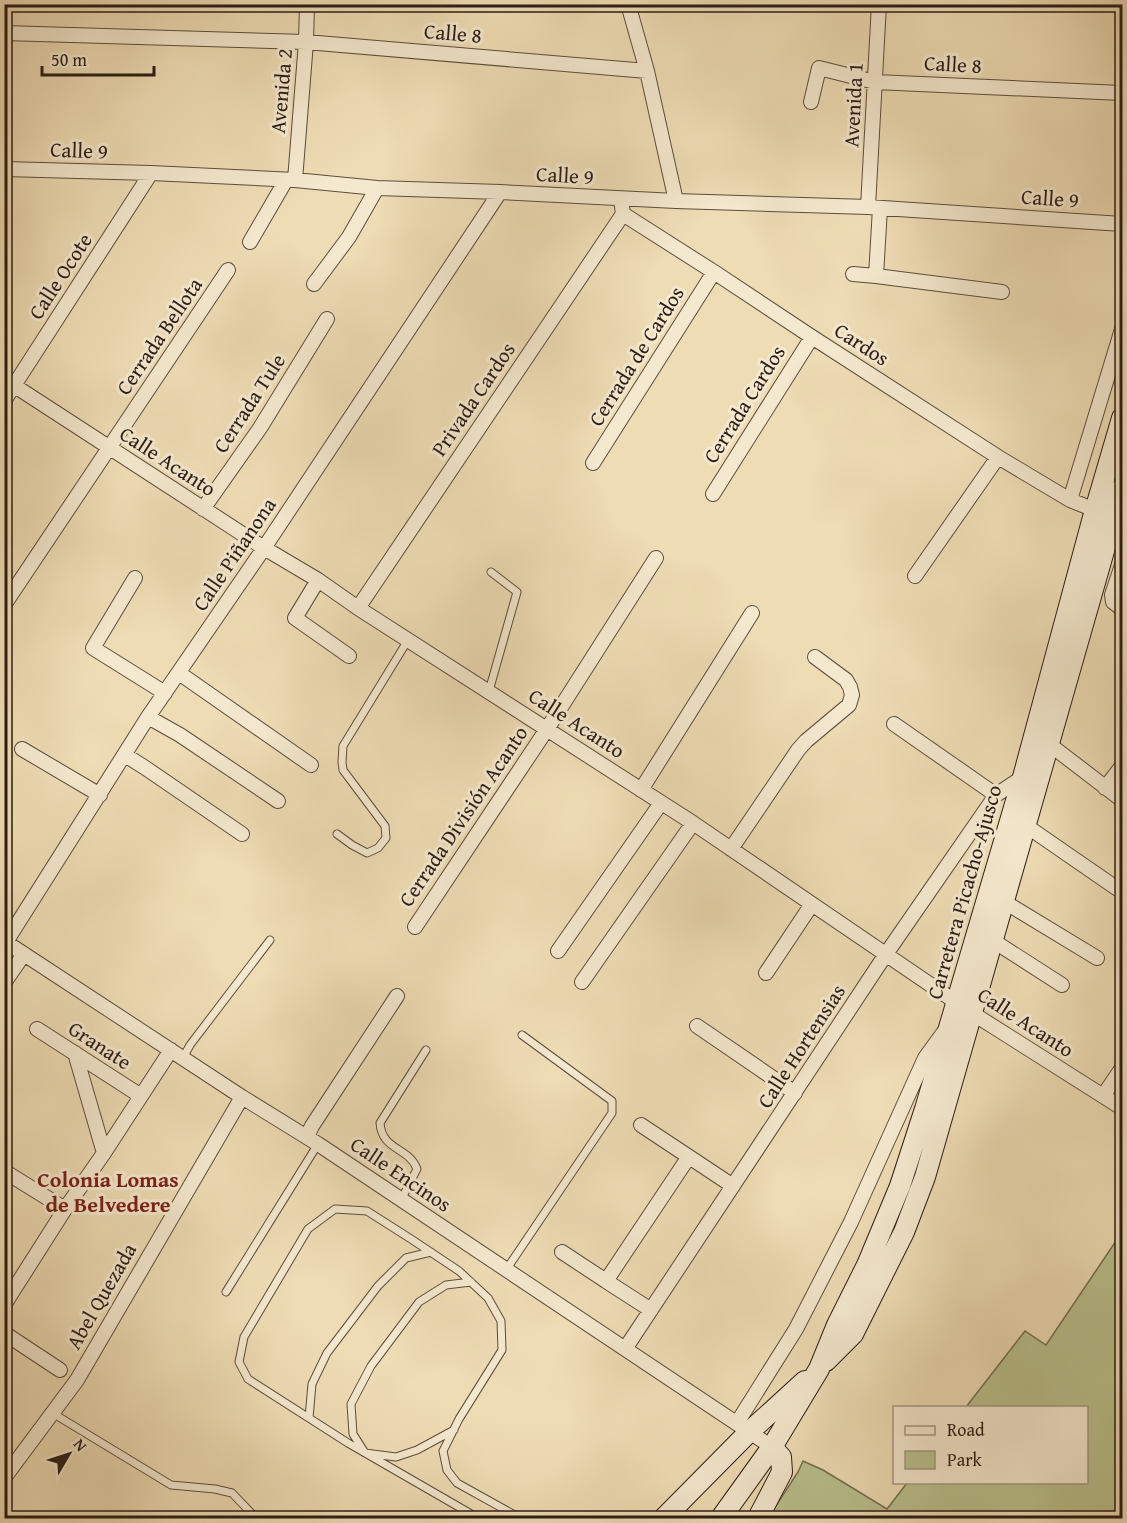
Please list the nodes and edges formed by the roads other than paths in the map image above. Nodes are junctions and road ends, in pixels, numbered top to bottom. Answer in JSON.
{"nodes":[{"id":1,"x":307,"y":4,"type":"edge"},
{"id":2,"x":628,"y":4,"type":"edge"},
{"id":3,"x":879,"y":4,"type":"edge"},
{"id":4,"x":4,"y":33,"type":"edge"},
{"id":5,"x":306,"y":42,"type":"junction"},
{"id":6,"x":647,"y":70,"type":"junction"},
{"id":7,"x":875,"y":82,"type":"junction"},
{"id":8,"x":1122,"y":93,"type":"edge"},
{"id":9,"x":811,"y":102,"type":"dead end"},
{"id":10,"x":4,"y":169,"type":"edge"},
{"id":11,"x":151,"y":173,"type":"junction"},
{"id":12,"x":290,"y":180,"type":"junction"},
{"id":13,"x":377,"y":188,"type":"junction"},
{"id":14,"x":500,"y":192,"type":"junction"},
{"id":15,"x":621,"y":199,"type":"junction"},
{"id":16,"x":676,"y":201,"type":"junction"},
{"id":17,"x":874,"y":207,"type":"junction"},
{"id":18,"x":623,"y":214,"type":"junction"},
{"id":19,"x":1122,"y":224,"type":"edge"},
{"id":20,"x":250,"y":242,"type":"dead end"},
{"id":21,"x":228,"y":270,"type":"dead end"},
{"id":22,"x":714,"y":272,"type":"junction"},
{"id":23,"x":853,"y":274,"type":"dead end"},
{"id":24,"x":876,"y":276,"type":"junction"},
{"id":25,"x":314,"y":284,"type":"dead end"},
{"id":26,"x":1002,"y":292,"type":"dead end"},
{"id":27,"x":327,"y":319,"type":"dead end"},
{"id":28,"x":1122,"y":329,"type":"edge"},
{"id":29,"x":812,"y":337,"type":"junction"},
{"id":30,"x":10,"y":382,"type":"edge"},
{"id":31,"x":4,"y":401,"type":"edge"},
{"id":32,"x":1122,"y":418,"type":"edge"},
{"id":33,"x":109,"y":447,"type":"junction"},
{"id":34,"x":998,"y":457,"type":"junction"},
{"id":35,"x":593,"y":463,"type":"dead end"},
{"id":36,"x":1122,"y":488,"type":"edge"},
{"id":37,"x":713,"y":494,"type":"dead end"},
{"id":38,"x":1070,"y":500,"type":"junction"},
{"id":39,"x":203,"y":509,"type":"junction"},
{"id":40,"x":1095,"y":510,"type":"junction"},
{"id":41,"x":264,"y":548,"type":"junction"},
{"id":42,"x":657,"y":558,"type":"dead end"},
{"id":43,"x":1122,"y":565,"type":"edge"},
{"id":44,"x":491,"y":572,"type":"dead end"},
{"id":45,"x":915,"y":576,"type":"dead end"},
{"id":46,"x":135,"y":578,"type":"dead end"},
{"id":47,"x":318,"y":580,"type":"junction"},
{"id":48,"x":4,"y":605,"type":"edge"},
{"id":49,"x":1122,"y":607,"type":"edge"},
{"id":50,"x":358,"y":608,"type":"junction"},
{"id":51,"x":752,"y":613,"type":"dead end"},
{"id":52,"x":408,"y":640,"type":"junction"},
{"id":53,"x":349,"y":656,"type":"dead end"},
{"id":54,"x":815,"y":657,"type":"dead end"},
{"id":55,"x":179,"y":673,"type":"junction"},
{"id":56,"x":489,"y":691,"type":"junction"},
{"id":57,"x":165,"y":693,"type":"junction"},
{"id":58,"x":148,"y":717,"type":"junction"},
{"id":59,"x":894,"y":724,"type":"dead end"},
{"id":60,"x":547,"y":729,"type":"junction"},
{"id":61,"x":1048,"y":744,"type":"junction"},
{"id":62,"x":22,"y":749,"type":"dead end"},
{"id":63,"x":125,"y":755,"type":"junction"},
{"id":64,"x":311,"y":765,"type":"dead end"},
{"id":65,"x":1122,"y":766,"type":"edge"},
{"id":66,"x":1023,"y":777,"type":"junction"},
{"id":67,"x":1105,"y":788,"type":"junction"},
{"id":68,"x":642,"y":790,"type":"junction"},
{"id":69,"x":100,"y":795,"type":"junction"},
{"id":70,"x":996,"y":795,"type":"junction"},
{"id":71,"x":1122,"y":800,"type":"edge"},
{"id":72,"x":278,"y":801,"type":"dead end"},
{"id":73,"x":661,"y":803,"type":"junction"},
{"id":74,"x":693,"y":823,"type":"junction"},
{"id":75,"x":1025,"y":825,"type":"junction"},
{"id":76,"x":242,"y":834,"type":"dead end"},
{"id":77,"x":337,"y":834,"type":"dead end"},
{"id":78,"x":731,"y":849,"type":"junction"},
{"id":79,"x":1122,"y":892,"type":"edge"},
{"id":80,"x":1003,"y":901,"type":"junction"},
{"id":81,"x":812,"y":904,"type":"junction"},
{"id":82,"x":415,"y":927,"type":"dead end"},
{"id":83,"x":270,"y":940,"type":"dead end"},
{"id":84,"x":992,"y":940,"type":"junction"},
{"id":85,"x":5,"y":942,"type":"edge"},
{"id":86,"x":558,"y":951,"type":"dead end"},
{"id":87,"x":24,"y":954,"type":"junction"},
{"id":88,"x":886,"y":954,"type":"junction"},
{"id":89,"x":1097,"y":958,"type":"dead end"},
{"id":90,"x":766,"y":973,"type":"dead end"},
{"id":91,"x":5,"y":980,"type":"edge"},
{"id":92,"x":582,"y":982,"type":"dead end"},
{"id":93,"x":1062,"y":985,"type":"dead end"},
{"id":94,"x":397,"y":996,"type":"dead end"},
{"id":95,"x":964,"y":1008,"type":"junction"},
{"id":96,"x":951,"y":1023,"type":"junction"},
{"id":97,"x":697,"y":1026,"type":"dead end"},
{"id":98,"x":37,"y":1029,"type":"dead end"},
{"id":99,"x":522,"y":1035,"type":"dead end"},
{"id":100,"x":426,"y":1050,"type":"dead end"},
{"id":101,"x":75,"y":1053,"type":"junction"},
{"id":102,"x":177,"y":1054,"type":"junction"},
{"id":103,"x":1122,"y":1068,"type":"edge"},
{"id":104,"x":795,"y":1093,"type":"junction"},
{"id":105,"x":141,"y":1096,"type":"junction"},
{"id":106,"x":1103,"y":1096,"type":"junction"},
{"id":107,"x":242,"y":1097,"type":"junction"},
{"id":108,"x":1122,"y":1108,"type":"edge"},
{"id":109,"x":641,"y":1125,"type":"dead end"},
{"id":110,"x":312,"y":1141,"type":"junction"},
{"id":111,"x":104,"y":1153,"type":"junction"},
{"id":112,"x":688,"y":1158,"type":"junction"},
{"id":113,"x":4,"y":1172,"type":"edge"},
{"id":114,"x":733,"y":1186,"type":"junction"},
{"id":115,"x":401,"y":1200,"type":"junction"},
{"id":116,"x":65,"y":1209,"type":"junction"},
{"id":117,"x":431,"y":1252,"type":"junction"},
{"id":118,"x":562,"y":1252,"type":"dead end"},
{"id":119,"x":506,"y":1270,"type":"junction"},
{"id":120,"x":606,"y":1281,"type":"junction"},
{"id":121,"x":471,"y":1282,"type":"junction"},
{"id":122,"x":226,"y":1292,"type":"dead end"},
{"id":123,"x":4,"y":1305,"type":"edge"},
{"id":124,"x":651,"y":1310,"type":"junction"},
{"id":125,"x":4,"y":1333,"type":"edge"},
{"id":126,"x":625,"y":1349,"type":"junction"},
{"id":127,"x":819,"y":1369,"type":"junction"},
{"id":128,"x":60,"y":1370,"type":"dead end"},
{"id":129,"x":54,"y":1414,"type":"junction"},
{"id":130,"x":309,"y":1418,"type":"junction"},
{"id":131,"x":743,"y":1427,"type":"junction"},
{"id":132,"x":454,"y":1430,"type":"junction"},
{"id":133,"x":772,"y":1447,"type":"junction"},
{"id":134,"x":365,"y":1453,"type":"junction"},
{"id":135,"x":4,"y":1478,"type":"edge"},
{"id":136,"x":256,"y":1518,"type":"edge"},
{"id":137,"x":478,"y":1518,"type":"edge"},
{"id":138,"x":519,"y":1518,"type":"edge"},
{"id":139,"x":664,"y":1518,"type":"edge"},
{"id":140,"x":721,"y":1518,"type":"edge"},
{"id":141,"x":758,"y":1518,"type":"edge"}],
"edges":[{"from":1,"to":5,"type":"street","name":"Avenida 2"},
{"from":2,"to":6,"type":"street"},
{"from":3,"to":7,"type":"street","name":"Avenida 1"},
{"from":4,"to":5,"type":"street","name":"Calle 8"},
{"from":5,"to":6,"type":"street","name":"Calle 8"},
{"from":5,"to":12,"type":"street","name":"Avenida 2"},
{"from":6,"to":16,"type":"street"},
{"from":7,"to":8,"type":"street","name":"Calle 8"},
{"from":7,"to":9,"type":"street","name":"Calle 8"},
{"from":7,"to":17,"type":"street","name":"Avenida 1"},
{"from":10,"to":11,"type":"street","name":"Calle 9"},
{"from":11,"to":12,"type":"street","name":"Calle 9"},
{"from":11,"to":30,"type":"street","name":"Calle Ocote"},
{"from":12,"to":13,"type":"street","name":"Calle 9"},
{"from":12,"to":20,"type":"street"},
{"from":13,"to":14,"type":"street","name":"Calle 9"},
{"from":13,"to":25,"type":"street"},
{"from":14,"to":15,"type":"street","name":"Calle 9"},
{"from":14,"to":41,"type":"street","name":"Calle Piñanona"},
{"from":15,"to":16,"type":"street","name":"Calle 9"},
{"from":15,"to":18,"type":"street"},
{"from":16,"to":17,"type":"street","name":"Calle 9"},
{"from":17,"to":19,"type":"street","name":"Calle 9"},
{"from":17,"to":24,"type":"street","name":"Avenida 1"},
{"from":18,"to":22,"type":"street","name":"Cardos"},
{"from":18,"to":50,"type":"street","name":"Privada Cardos"},
{"from":21,"to":33,"type":"street","name":"Cerrada Bellota"},
{"from":22,"to":29,"type":"street","name":"Cardos"},
{"from":22,"to":35,"type":"street","name":"Cerrada de Cardos"},
{"from":23,"to":24,"type":"street"},
{"from":24,"to":26,"type":"street"},
{"from":27,"to":39,"type":"street","name":"Cerrada Tule"},
{"from":28,"to":38,"type":"street"},
{"from":29,"to":34,"type":"street","name":"Cardos"},
{"from":29,"to":37,"type":"street","name":"Cerrada Cardos"},
{"from":30,"to":31,"type":"street","name":"Calle Ocote"},
{"from":30,"to":33,"type":"street","name":"Calle Acanto"},
{"from":32,"to":40,"type":"main road","name":"Carretera Picacho-Ajusco"},
{"from":33,"to":39,"type":"street","name":"Calle Acanto"},
{"from":33,"to":48,"type":"street","name":"Cerrada Bellota"},
{"from":34,"to":38,"type":"street","name":"Cardos"},
{"from":34,"to":45,"type":"street"},
{"from":36,"to":61,"type":"main road","name":"Carretera Picacho-Ajusco"},
{"from":38,"to":40,"type":"street","name":"Cardos"},
{"from":39,"to":41,"type":"street","name":"Calle Acanto"},
{"from":40,"to":66,"type":"main road","name":"Carretera Picacho-Ajusco"},
{"from":41,"to":47,"type":"street","name":"Calle Acanto"},
{"from":41,"to":55,"type":"street","name":"Calle Piñanona"},
{"from":42,"to":60,"type":"street","name":"Cerrada División Acanto"},
{"from":43,"to":49,"type":"street"},
{"from":44,"to":56,"type":"lane"},
{"from":46,"to":57,"type":"street"},
{"from":47,"to":50,"type":"street","name":"Calle Acanto"},
{"from":47,"to":53,"type":"street"},
{"from":50,"to":52,"type":"street","name":"Calle Acanto"},
{"from":51,"to":68,"type":"street"},
{"from":52,"to":56,"type":"street","name":"Calle Acanto"},
{"from":52,"to":77,"type":"lane"},
{"from":54,"to":78,"type":"street"},
{"from":55,"to":57,"type":"street","name":"Calle Piñanona"},
{"from":55,"to":64,"type":"street"},
{"from":56,"to":60,"type":"street","name":"Calle Acanto"},
{"from":57,"to":58,"type":"street","name":"Calle Piñanona"},
{"from":58,"to":63,"type":"street","name":"Calle Piñanona"},
{"from":58,"to":72,"type":"street"},
{"from":59,"to":70,"type":"street"},
{"from":60,"to":68,"type":"street","name":"Calle Acanto"},
{"from":60,"to":82,"type":"street","name":"Cerrada División Acanto"},
{"from":61,"to":67,"type":"street"},
{"from":61,"to":75,"type":"main road","name":"Carretera Picacho-Ajusco"},
{"from":62,"to":69,"type":"street"},
{"from":63,"to":69,"type":"street","name":"Calle Piñanona"},
{"from":63,"to":76,"type":"street"},
{"from":65,"to":67,"type":"street"},
{"from":66,"to":70,"type":"street","name":"Calle Hortensias"},
{"from":66,"to":95,"type":"main road","name":"Carretera Picacho-Ajusco"},
{"from":67,"to":71,"type":"street"},
{"from":68,"to":73,"type":"street","name":"Calle Acanto"},
{"from":69,"to":85,"type":"street","name":"Calle Piñanona"},
{"from":70,"to":88,"type":"street","name":"Calle Hortensias"},
{"from":73,"to":74,"type":"street","name":"Calle Acanto"},
{"from":73,"to":86,"type":"street"},
{"from":74,"to":78,"type":"street","name":"Calle Acanto"},
{"from":74,"to":92,"type":"street"},
{"from":75,"to":79,"type":"street"},
{"from":75,"to":80,"type":"main road","name":"Carretera Picacho-Ajusco"},
{"from":78,"to":81,"type":"street","name":"Calle Acanto"},
{"from":80,"to":84,"type":"main road","name":"Carretera Picacho-Ajusco"},
{"from":80,"to":89,"type":"street"},
{"from":81,"to":88,"type":"street","name":"Calle Acanto"},
{"from":81,"to":90,"type":"street"},
{"from":83,"to":102,"type":"lane"},
{"from":84,"to":93,"type":"street"},
{"from":84,"to":95,"type":"main road","name":"Carretera Picacho-Ajusco"},
{"from":85,"to":87,"type":"street","name":"Calle Encinos"},
{"from":87,"to":91,"type":"street"},
{"from":87,"to":102,"type":"street","name":"Calle Encinos"},
{"from":88,"to":95,"type":"street","name":"Calle Acanto"},
{"from":88,"to":104,"type":"street","name":"Calle Hortensias"},
{"from":94,"to":110,"type":"street"},
{"from":95,"to":96,"type":"main road","name":"Carretera Picacho-Ajusco"},
{"from":95,"to":106,"type":"street","name":"Calle Acanto"},
{"from":95,"to":127,"type":"main road","name":"Carretera Picacho-Ajusco"},
{"from":96,"to":127,"type":"main road","name":"Carretera Picacho-Ajusco"},
{"from":96,"to":131,"type":"street"},
{"from":97,"to":104,"type":"street"},
{"from":98,"to":101,"type":"street","name":"Granate"},
{"from":99,"to":119,"type":"lane"},
{"from":100,"to":115,"type":"lane"},
{"from":101,"to":105,"type":"street","name":"Granate"},
{"from":101,"to":111,"type":"street"},
{"from":102,"to":105,"type":"street"},
{"from":102,"to":107,"type":"street","name":"Calle Encinos"},
{"from":103,"to":106,"type":"street"},
{"from":104,"to":114,"type":"street","name":"Calle Hortensias"},
{"from":105,"to":111,"type":"street"},
{"from":106,"to":108,"type":"street","name":"Calle Acanto"},
{"from":107,"to":110,"type":"street","name":"Calle Encinos"},
{"from":107,"to":129,"type":"street","name":"Abel Quezada"},
{"from":109,"to":112,"type":"street"},
{"from":110,"to":115,"type":"street","name":"Calle Encinos"},
{"from":110,"to":122,"type":"lane"},
{"from":111,"to":116,"type":"street"},
{"from":112,"to":114,"type":"street"},
{"from":112,"to":120,"type":"street"},
{"from":113,"to":116,"type":"street"},
{"from":114,"to":124,"type":"street","name":"Calle Hortensias"},
{"from":115,"to":119,"type":"street","name":"Calle Encinos"},
{"from":116,"to":123,"type":"street"},
{"from":117,"to":121,"type":"lane"},
{"from":117,"to":130,"type":"lane"},
{"from":117,"to":130,"type":"lane"},
{"from":118,"to":120,"type":"street"},
{"from":119,"to":126,"type":"street","name":"Calle Encinos"},
{"from":120,"to":124,"type":"street"},
{"from":121,"to":132,"type":"lane"},
{"from":121,"to":134,"type":"lane"},
{"from":124,"to":126,"type":"street","name":"Calle Hortensias"},
{"from":125,"to":128,"type":"street"},
{"from":126,"to":131,"type":"street","name":"Calle Encinos"},
{"from":127,"to":131,"type":"main road"},
{"from":127,"to":133,"type":"main road","name":"Carretera Picacho-Ajusco"},
{"from":129,"to":135,"type":"street","name":"Abel Quezada"},
{"from":129,"to":136,"type":"lane"},
{"from":130,"to":134,"type":"lane"},
{"from":131,"to":133,"type":"street","name":"Calle Encinos"},
{"from":131,"to":139,"type":"main road"},
{"from":132,"to":134,"type":"lane"},
{"from":132,"to":138,"type":"lane"},
{"from":133,"to":140,"type":"main road","name":"Carretera Picacho-Ajusco"},
{"from":133,"to":141,"type":"main road"},
{"from":134,"to":137,"type":"lane"}]}
